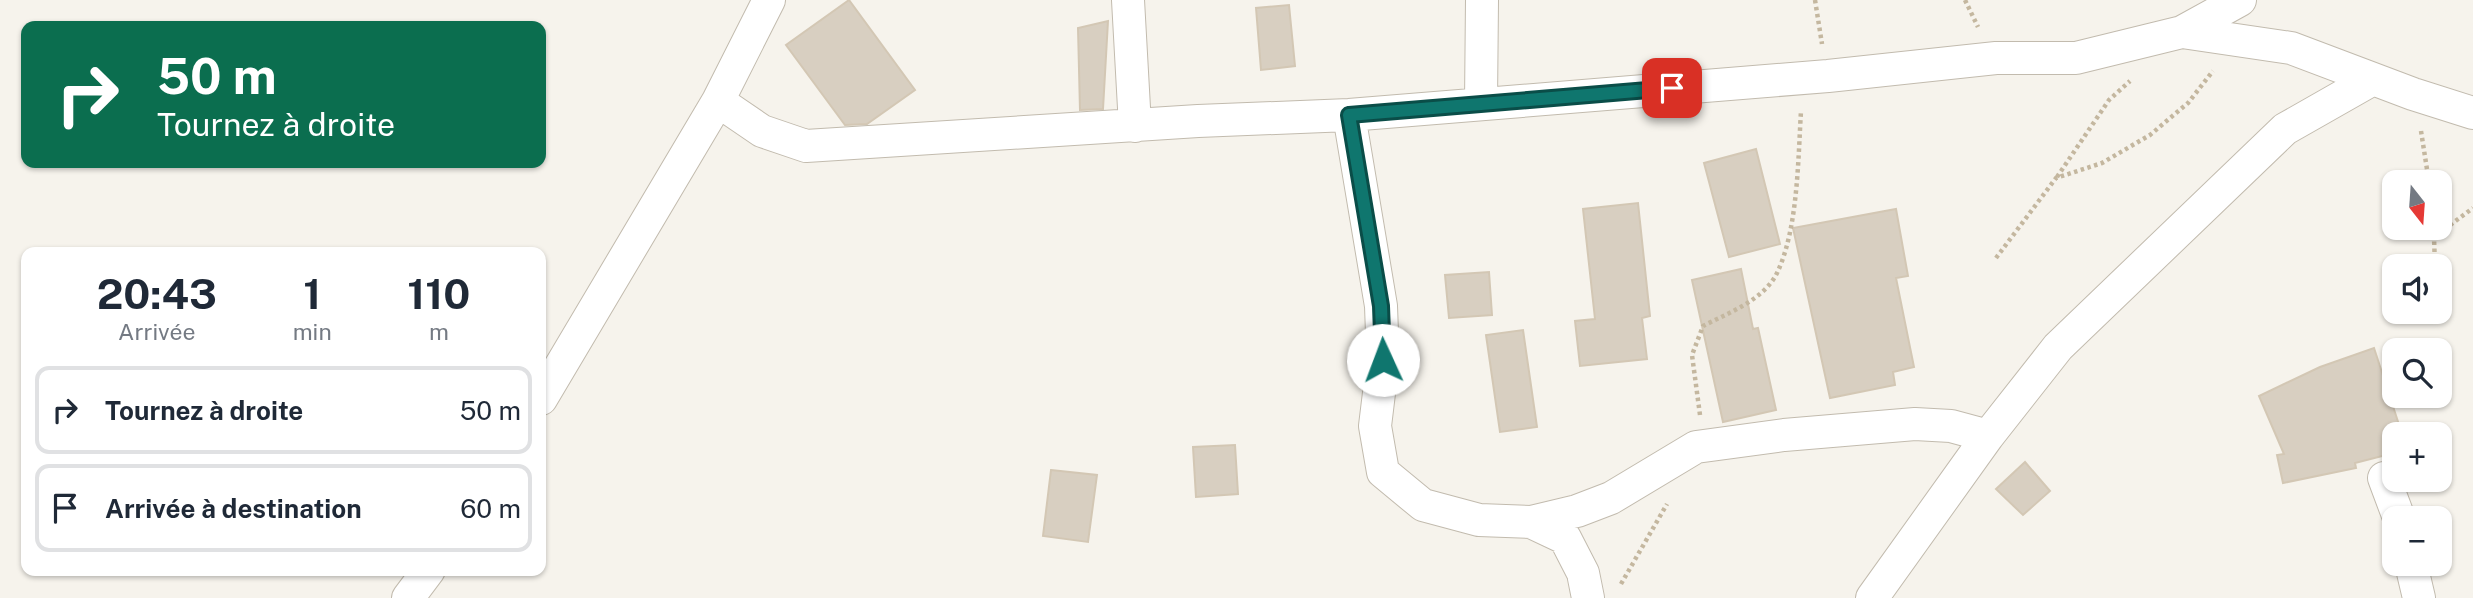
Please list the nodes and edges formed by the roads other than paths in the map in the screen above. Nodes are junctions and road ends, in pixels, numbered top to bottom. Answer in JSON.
{"nodes":[{"id":1,"x":769,"y":0,"type":"edge"},
{"id":2,"x":1128,"y":0,"type":"edge"},
{"id":3,"x":1482,"y":0,"type":"edge"},
{"id":4,"x":2240,"y":0,"type":"edge"},
{"id":5,"x":2182,"y":32,"type":"junction"},
{"id":6,"x":2373,"y":79,"type":"junction"},
{"id":7,"x":718,"y":102,"type":"junction"},
{"id":8,"x":1481,"y":103,"type":"junction"},
{"id":9,"x":2473,"y":113,"type":"edge"},
{"id":10,"x":1349,"y":115,"type":"junction"},
{"id":11,"x":1135,"y":126,"type":"junction"},
{"id":12,"x":546,"y":391,"type":"edge"},
{"id":13,"x":1988,"y":436,"type":"junction"},
{"id":14,"x":1531,"y":522,"type":"junction"},
{"id":15,"x":424,"y":576,"type":"edge"},
{"id":16,"x":2415,"y":576,"type":"edge"},
{"id":17,"x":1602,"y":594,"type":"edge"},
{"id":18,"x":408,"y":598,"type":"edge"},
{"id":19,"x":1872,"y":598,"type":"edge"},
{"id":20,"x":2420,"y":598,"type":"edge"}],
"edges":[{"from":1,"to":7,"type":"street"},
{"from":2,"to":11,"type":"street"},
{"from":3,"to":8,"type":"street"},
{"from":4,"to":5,"type":"street"},
{"from":5,"to":6,"type":"street"},
{"from":5,"to":8,"type":"street"},
{"from":6,"to":9,"type":"street"},
{"from":6,"to":13,"type":"street"},
{"from":7,"to":11,"type":"street"},
{"from":7,"to":12,"type":"street"},
{"from":8,"to":10,"type":"street"},
{"from":10,"to":11,"type":"street"},
{"from":10,"to":14,"type":"street"},
{"from":13,"to":14,"type":"street"},
{"from":13,"to":19,"type":"street"},
{"from":14,"to":17,"type":"street"},
{"from":15,"to":18,"type":"street"},
{"from":16,"to":20,"type":"street"}]}
